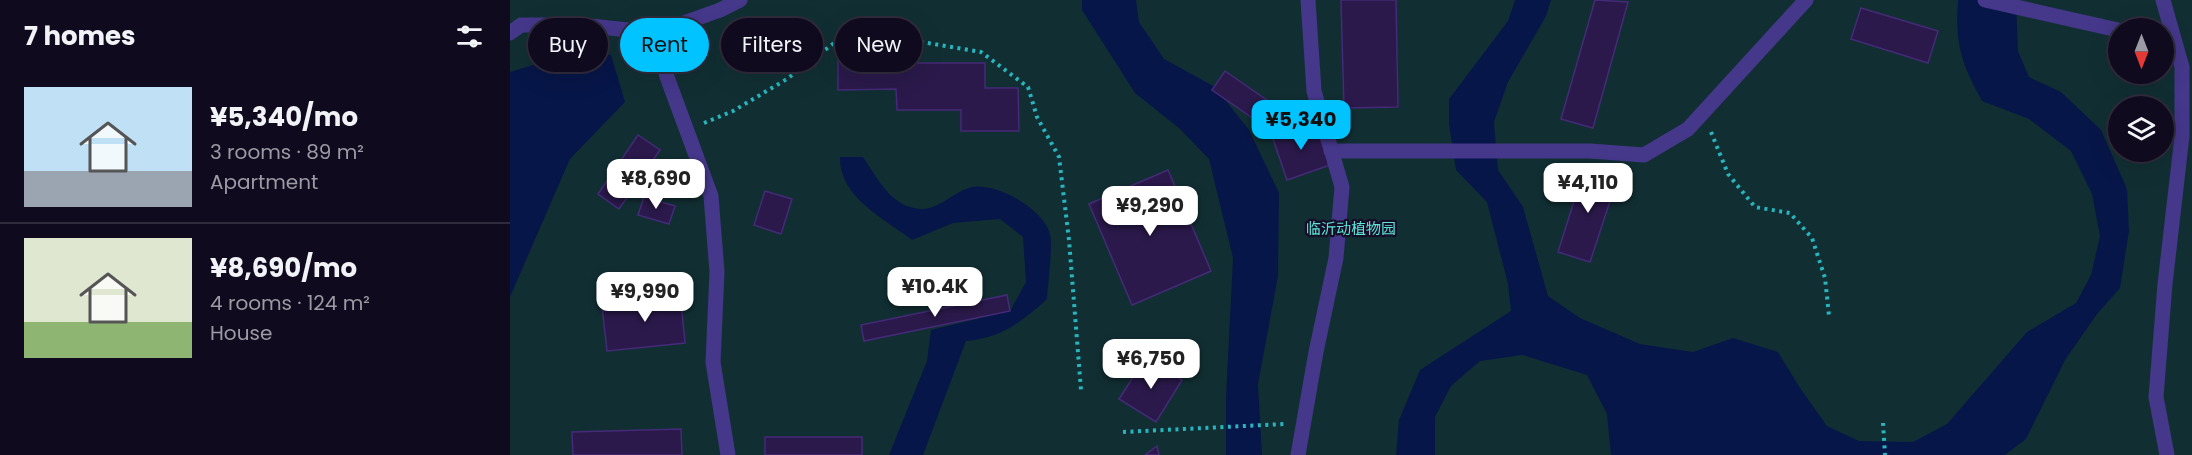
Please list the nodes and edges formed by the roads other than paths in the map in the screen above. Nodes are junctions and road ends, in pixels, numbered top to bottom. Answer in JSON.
{"nodes":[{"id":1,"x":740,"y":0,"type":"edge"},
{"id":2,"x":1308,"y":0,"type":"edge"},
{"id":3,"x":1806,"y":0,"type":"edge"},
{"id":4,"x":1985,"y":0,"type":"edge"},
{"id":5,"x":2163,"y":0,"type":"edge"},
{"id":6,"x":698,"y":18,"type":"edge"},
{"id":7,"x":2166,"y":18,"type":"edge"},
{"id":8,"x":2108,"y":28,"type":"edge"},
{"id":9,"x":620,"y":30,"type":"edge"},
{"id":10,"x":510,"y":33,"type":"edge"},
{"id":11,"x":2174,"y":52,"type":"edge"},
{"id":12,"x":666,"y":72,"type":"edge"},
{"id":13,"x":1331,"y":151,"type":"junction"},
{"id":14,"x":728,"y":455,"type":"edge"},
{"id":15,"x":1298,"y":455,"type":"edge"},
{"id":16,"x":2167,"y":455,"type":"edge"}],
"edges":[{"from":1,"to":6,"type":"lane"},
{"from":2,"to":13,"type":"lane"},
{"from":3,"to":13,"type":"lane"},
{"from":4,"to":8,"type":"lane"},
{"from":5,"to":7,"type":"lane"},
{"from":9,"to":10,"type":"lane"},
{"from":11,"to":16,"type":"lane"},
{"from":12,"to":14,"type":"lane"},
{"from":13,"to":15,"type":"lane"}]}
